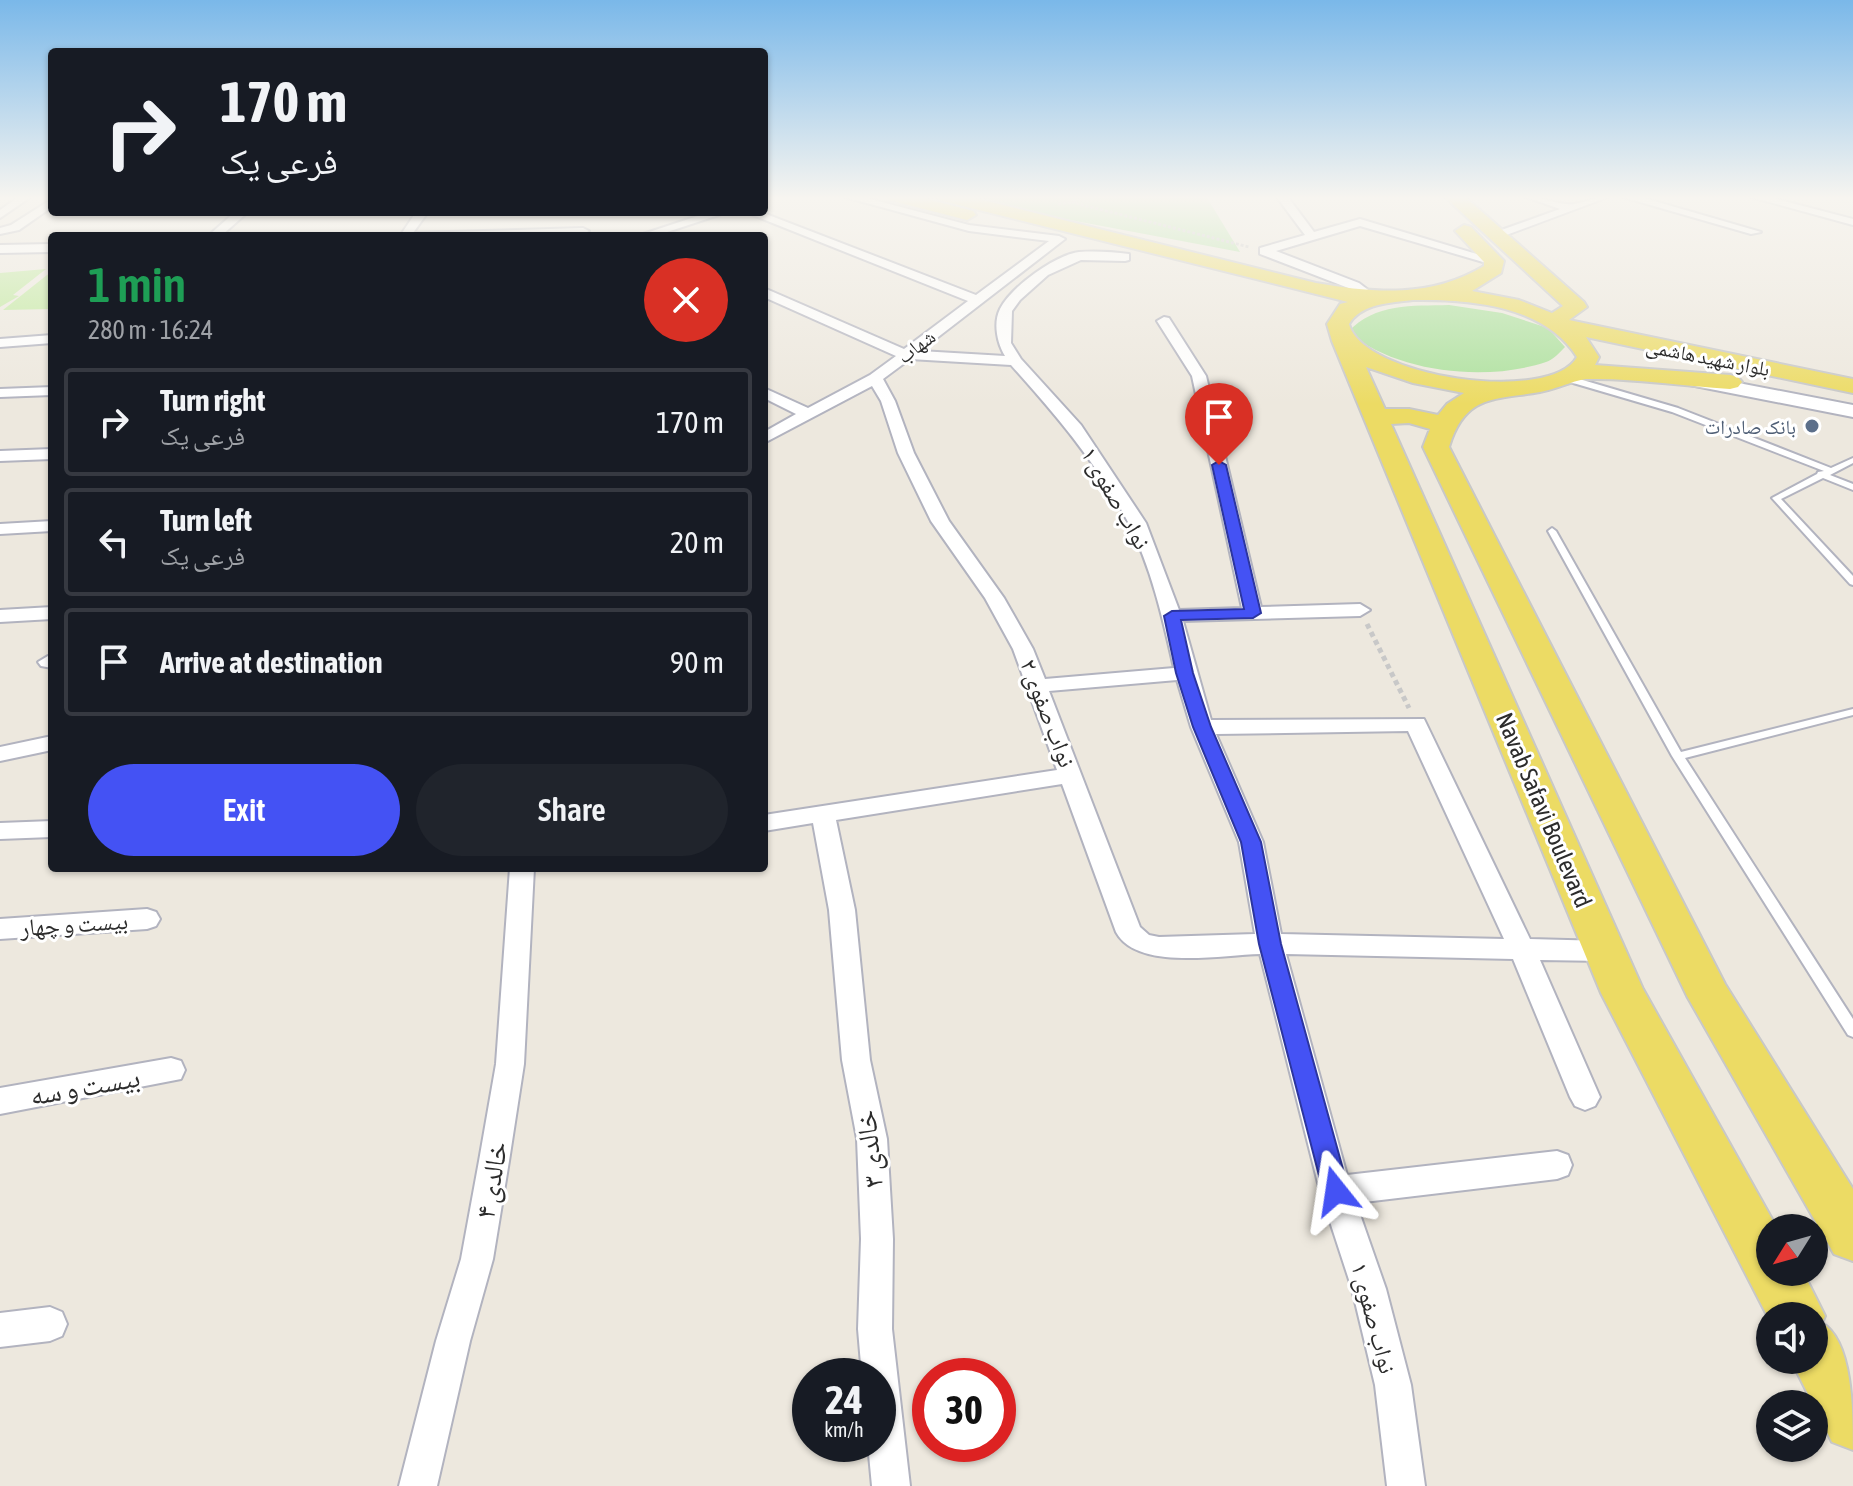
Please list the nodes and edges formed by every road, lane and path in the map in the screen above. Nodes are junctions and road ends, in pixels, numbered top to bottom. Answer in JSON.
{"nodes":[{"id":1,"x":888,"y":265,"type":"edge"},
{"id":2,"x":1024,"y":265,"type":"edge"},
{"id":3,"x":1059,"y":265,"type":"edge"},
{"id":4,"x":1157,"y":265,"type":"edge"},
{"id":5,"x":1217,"y":265,"type":"edge"},
{"id":6,"x":1301,"y":265,"type":"edge"},
{"id":7,"x":1494,"y":265,"type":"edge"},
{"id":8,"x":1530,"y":265,"type":"edge"},
{"id":9,"x":768,"y":294,"type":"edge"},
{"id":10,"x":1414,"y":294,"type":"junction"},
{"id":11,"x":1374,"y":299,"type":"junction"},
{"id":12,"x":977,"y":300,"type":"junction"},
{"id":13,"x":1281,"y":301,"type":"dead end"},
{"id":14,"x":1315,"y":315,"type":"dead end"},
{"id":15,"x":1164,"y":321,"type":"dead end"},
{"id":16,"x":1558,"y":324,"type":"junction"},
{"id":17,"x":1340,"y":332,"type":"junction"},
{"id":18,"x":48,"y":339,"type":"edge"},
{"id":19,"x":0,"y":343,"type":"edge"},
{"id":20,"x":904,"y":354,"type":"junction"},
{"id":21,"x":1015,"y":361,"type":"junction"},
{"id":22,"x":1573,"y":375,"type":"junction"},
{"id":23,"x":875,"y":378,"type":"junction"},
{"id":24,"x":1681,"y":378,"type":"junction"},
{"id":25,"x":1853,"y":386,"type":"edge"},
{"id":26,"x":1509,"y":389,"type":"junction"},
{"id":27,"x":48,"y":391,"type":"edge"},
{"id":28,"x":0,"y":393,"type":"edge"},
{"id":29,"x":768,"y":394,"type":"edge"},
{"id":30,"x":1853,"y":400,"type":"edge"},
{"id":31,"x":1853,"y":411,"type":"edge"},
{"id":32,"x":809,"y":415,"type":"junction"},
{"id":33,"x":1376,"y":419,"type":"junction"},
{"id":34,"x":1442,"y":425,"type":"junction"},
{"id":35,"x":768,"y":436,"type":"edge"},
{"id":36,"x":48,"y":454,"type":"edge"},
{"id":37,"x":0,"y":456,"type":"edge"},
{"id":38,"x":1853,"y":460,"type":"edge"},
{"id":39,"x":1840,"y":465,"type":"junction"},
{"id":40,"x":1853,"y":470,"type":"edge"},
{"id":41,"x":1825,"y":472,"type":"junction"},
{"id":42,"x":1853,"y":487,"type":"edge"},
{"id":43,"x":48,"y":526,"type":"edge"},
{"id":44,"x":0,"y":529,"type":"edge"},
{"id":45,"x":1552,"y":531,"type":"dead end"},
{"id":46,"x":1853,"y":582,"type":"edge"},
{"id":47,"x":1360,"y":610,"type":"joint"},
{"id":48,"x":48,"y":613,"type":"edge"},
{"id":49,"x":1253,"y":613,"type":"junction"},
{"id":50,"x":0,"y":616,"type":"edge"},
{"id":51,"x":1172,"y":616,"type":"junction"},
{"id":52,"x":1185,"y":673,"type":"junction"},
{"id":53,"x":1039,"y":686,"type":"junction"},
{"id":54,"x":1853,"y":712,"type":"edge"},
{"id":55,"x":1416,"y":724,"type":"junction"},
{"id":56,"x":1202,"y":727,"type":"junction"},
{"id":57,"x":48,"y":744,"type":"edge"},
{"id":58,"x":0,"y":754,"type":"edge"},
{"id":59,"x":1678,"y":756,"type":"junction"},
{"id":60,"x":1072,"y":775,"type":"junction"},
{"id":61,"x":823,"y":814,"type":"junction"},
{"id":62,"x":768,"y":822,"type":"edge"},
{"id":63,"x":48,"y":829,"type":"edge"},
{"id":64,"x":0,"y":831,"type":"edge"},
{"id":65,"x":522,"y":872,"type":"edge"},
{"id":66,"x":147,"y":919,"type":"dead end"},
{"id":67,"x":0,"y":929,"type":"edge"},
{"id":68,"x":1270,"y":944,"type":"junction"},
{"id":69,"x":1522,"y":949,"type":"junction"},
{"id":70,"x":1605,"y":951,"type":"junction"},
{"id":71,"x":1853,"y":1031,"type":"edge"},
{"id":72,"x":171,"y":1070,"type":"dead end"},
{"id":73,"x":1585,"y":1097,"type":"dead end"},
{"id":74,"x":0,"y":1101,"type":"edge"},
{"id":75,"x":1557,"y":1165,"type":"dead end"},
{"id":76,"x":1336,"y":1191,"type":"junction"},
{"id":77,"x":1853,"y":1236,"type":"edge"},
{"id":78,"x":1756,"y":1241,"type":"edge"},
{"id":79,"x":50,"y":1324,"type":"dead end"},
{"id":80,"x":0,"y":1330,"type":"edge"},
{"id":81,"x":1828,"y":1374,"type":"edge"},
{"id":82,"x":1853,"y":1421,"type":"edge"},
{"id":83,"x":418,"y":1486,"type":"edge"},
{"id":84,"x":891,"y":1486,"type":"edge"},
{"id":85,"x":1406,"y":1486,"type":"edge"}],
"edges":[{"from":1,"to":12,"type":"street"},
{"from":2,"to":12,"type":"street","name":"شهاب"},
{"from":3,"to":21,"type":"street"},
{"from":4,"to":13,"type":"main road"},
{"from":5,"to":11,"type":"main road"},
{"from":6,"to":11,"type":"street"},
{"from":7,"to":10,"type":"main road"},
{"from":8,"to":16,"type":"main road"},
{"from":9,"to":20,"type":"street"},
{"from":10,"to":11,"type":"main road"},
{"from":10,"to":16,"type":"main road","name":"بلوار شهید هاشمی"},
{"from":11,"to":17,"type":"main road"},
{"from":12,"to":20,"type":"street","name":"شهاب"},
{"from":14,"to":17,"type":"main road"},
{"from":15,"to":49,"type":"street"},
{"from":16,"to":22,"type":"main road"},
{"from":16,"to":25,"type":"main road","name":"بلوار شهید هاشمی"},
{"from":17,"to":26,"type":"main road"},
{"from":17,"to":33,"type":"main road","name":"Navab Safavi Boulevard"},
{"from":18,"to":19,"type":"street"},
{"from":20,"to":21,"type":"street"},
{"from":20,"to":23,"type":"street","name":"شهاب"},
{"from":21,"to":51,"type":"street","name":"نواب صفوی ۱"},
{"from":22,"to":24,"type":"main road","name":"بلوار شهید هاشمی"},
{"from":22,"to":26,"type":"main road","name":"بلوار شهید هاشمی"},
{"from":22,"to":41,"type":"lane"},
{"from":23,"to":32,"type":"street","name":"شهاب"},
{"from":23,"to":53,"type":"street","name":"نواب صفوی ۲"},
{"from":24,"to":30,"type":"main road","name":"بلوار شهید هاشمی"},
{"from":24,"to":31,"type":"street"},
{"from":26,"to":34,"type":"main road"},
{"from":27,"to":28,"type":"street"},
{"from":29,"to":32,"type":"street"},
{"from":32,"to":35,"type":"street","name":"شهاب"},
{"from":33,"to":34,"type":"main road"},
{"from":33,"to":70,"type":"main road","name":"Navab Safavi Boulevard"},
{"from":34,"to":77,"type":"main road"},
{"from":36,"to":37,"type":"street"},
{"from":38,"to":39,"type":"lane"},
{"from":39,"to":40,"type":"lane"},
{"from":39,"to":41,"type":"lane"},
{"from":41,"to":42,"type":"lane"},
{"from":41,"to":46,"type":"lane"},
{"from":43,"to":44,"type":"street"},
{"from":45,"to":59,"type":"lane"},
{"from":47,"to":49,"type":"street"},
{"from":47,"to":55,"type":"path"},
{"from":48,"to":50,"type":"street"},
{"from":49,"to":51,"type":"street"},
{"from":51,"to":52,"type":"street","name":"نواب صفوی ۱"},
{"from":52,"to":53,"type":"street"},
{"from":52,"to":56,"type":"street","name":"نواب صفوی ۱"},
{"from":53,"to":60,"type":"street","name":"نواب صفوی ۲"},
{"from":54,"to":59,"type":"lane"},
{"from":55,"to":56,"type":"street"},
{"from":55,"to":69,"type":"street"},
{"from":56,"to":68,"type":"street","name":"نواب صفوی ۱"},
{"from":57,"to":58,"type":"street"},
{"from":59,"to":71,"type":"lane"},
{"from":60,"to":61,"type":"street"},
{"from":60,"to":68,"type":"street","name":"نواب صفوی ۲"},
{"from":61,"to":62,"type":"street"},
{"from":61,"to":84,"type":"street","name":"خالدی ۳"},
{"from":63,"to":64,"type":"street"},
{"from":65,"to":83,"type":"street","name":"خالدی ۴"},
{"from":66,"to":67,"type":"street","name":"بیست و چهار"},
{"from":68,"to":69,"type":"street","name":"نواب صفوی ۲"},
{"from":68,"to":76,"type":"street","name":"نواب صفوی ۱"},
{"from":69,"to":70,"type":"street","name":"نواب صفوی ۲"},
{"from":69,"to":73,"type":"street"},
{"from":70,"to":78,"type":"main road","name":"Navab Safavi Boulevard"},
{"from":72,"to":74,"type":"street","name":"بیست و سه"},
{"from":75,"to":76,"type":"street"},
{"from":76,"to":85,"type":"street","name":"نواب صفوی ۱"},
{"from":79,"to":80,"type":"street"},
{"from":81,"to":82,"type":"main road"}]}
